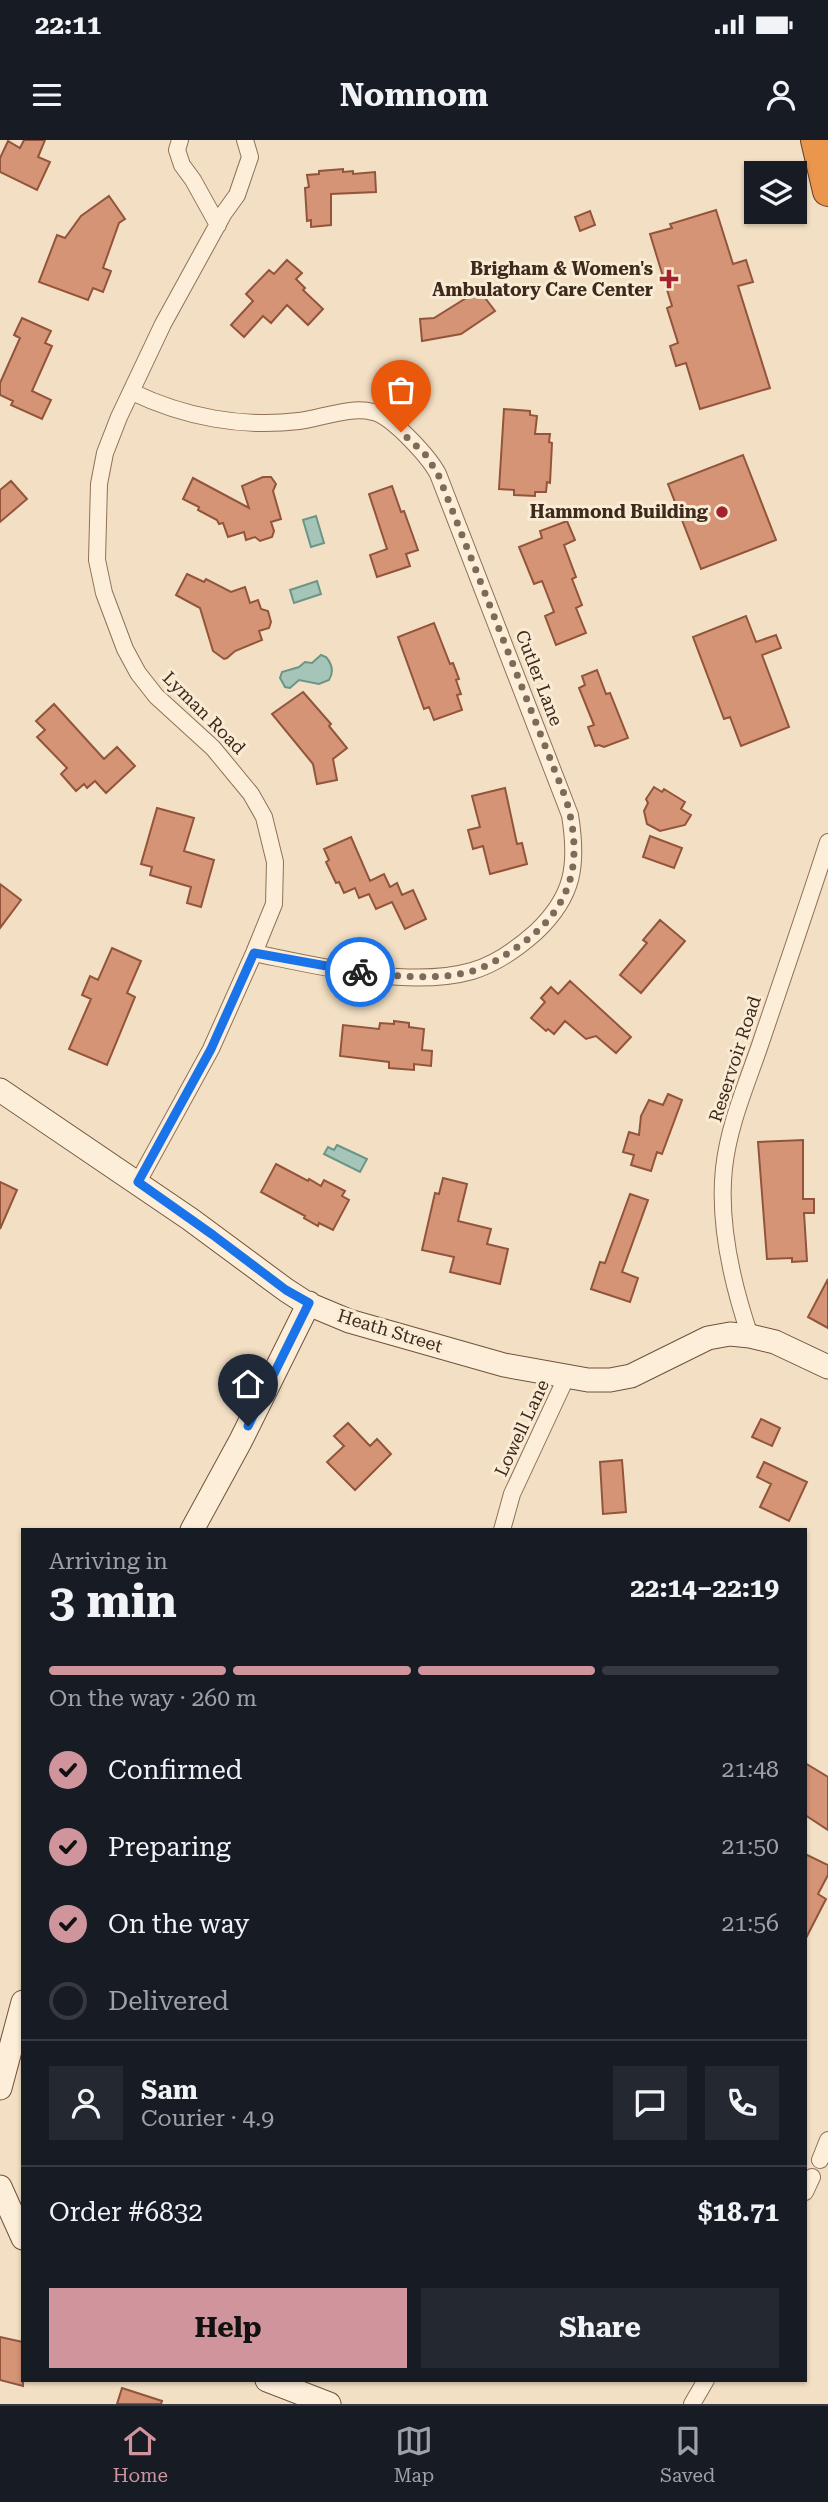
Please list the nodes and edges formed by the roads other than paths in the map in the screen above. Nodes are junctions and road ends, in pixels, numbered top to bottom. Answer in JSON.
{"nodes":[{"id":1,"x":180,"y":140,"type":"edge"},
{"id":2,"x":245,"y":140,"type":"edge"},
{"id":3,"x":816,"y":140,"type":"edge"},
{"id":4,"x":828,"y":191,"type":"edge"},
{"id":5,"x":218,"y":225,"type":"junction"},
{"id":6,"x":132,"y":392,"type":"junction"},
{"id":7,"x":828,"y":842,"type":"edge"},
{"id":8,"x":254,"y":953,"type":"junction"},
{"id":9,"x":0,"y":1090,"type":"edge"},
{"id":10,"x":138,"y":1182,"type":"junction"},
{"id":11,"x":309,"y":1303,"type":"junction"},
{"id":12,"x":750,"y":1336,"type":"junction"},
{"id":13,"x":828,"y":1367,"type":"edge"},
{"id":14,"x":566,"y":1378,"type":"junction"},
{"id":15,"x":193,"y":1528,"type":"edge"},
{"id":16,"x":503,"y":1528,"type":"edge"},
{"id":17,"x":21,"y":2009,"type":"edge"},
{"id":18,"x":0,"y":2088,"type":"edge"},
{"id":19,"x":828,"y":2140,"type":"edge"},
{"id":20,"x":820,"y":2160,"type":"dead end"},
{"id":21,"x":0,"y":2189,"type":"edge"},
{"id":22,"x":21,"y":2234,"type":"edge"},
{"id":23,"x":272,"y":2382,"type":"edge"},
{"id":24,"x":705,"y":2382,"type":"edge"},
{"id":25,"x":329,"y":2404,"type":"edge"},
{"id":26,"x":692,"y":2404,"type":"edge"}],
"edges":[{"from":1,"to":5,"type":"street"},
{"from":2,"to":5,"type":"street","name":"Lyman Road"},
{"from":3,"to":4,"type":"highway"},
{"from":5,"to":6,"type":"street","name":"Lyman Road"},
{"from":6,"to":8,"type":"street","name":"Lyman Road"},
{"from":6,"to":8,"type":"street","name":"Cutler Lane"},
{"from":7,"to":12,"type":"street","name":"Reservoir Road"},
{"from":8,"to":10,"type":"street","name":"Lyman Road"},
{"from":9,"to":10,"type":"street","name":"Heath Street"},
{"from":10,"to":11,"type":"street","name":"Heath Street"},
{"from":11,"to":14,"type":"street","name":"Heath Street"},
{"from":11,"to":15,"type":"street"},
{"from":12,"to":13,"type":"street","name":"Heath Street"},
{"from":12,"to":14,"type":"street","name":"Heath Street"},
{"from":14,"to":16,"type":"street","name":"Lowell Lane"},
{"from":17,"to":18,"type":"street"},
{"from":19,"to":20,"type":"street"},
{"from":21,"to":22,"type":"street"},
{"from":23,"to":25,"type":"street"},
{"from":24,"to":26,"type":"street"}]}
